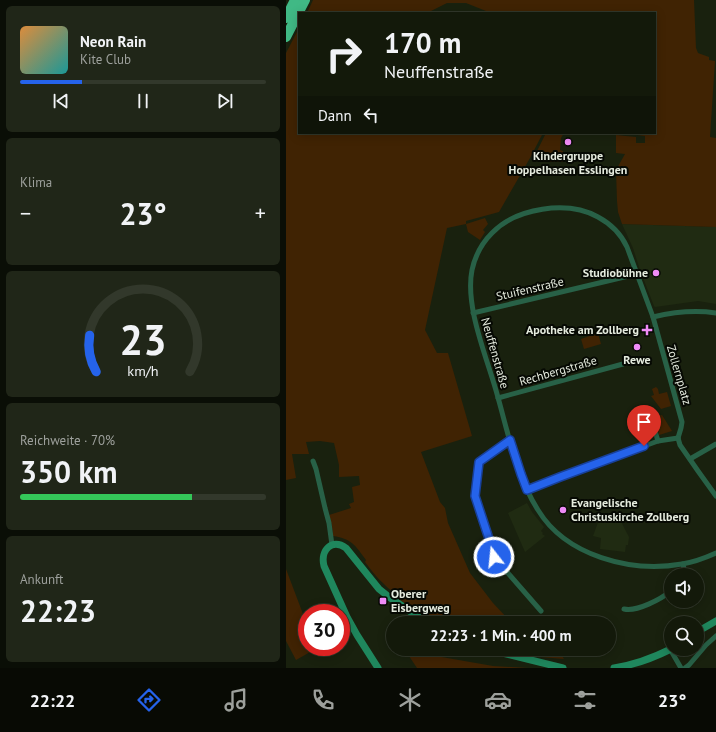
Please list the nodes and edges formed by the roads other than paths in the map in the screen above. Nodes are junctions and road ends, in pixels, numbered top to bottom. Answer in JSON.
{"nodes":[{"id":1,"x":295,"y":0,"type":"edge"},
{"id":2,"x":305,"y":0,"type":"edge"},
{"id":3,"x":299,"y":12,"type":"edge"},
{"id":4,"x":298,"y":13,"type":"edge"},
{"id":5,"x":286,"y":18,"type":"edge"},
{"id":6,"x":286,"y":36,"type":"edge"},
{"id":7,"x":637,"y":274,"type":"junction"},
{"id":8,"x":473,"y":313,"type":"junction"},
{"id":9,"x":716,"y":313,"type":"edge"},
{"id":10,"x":653,"y":317,"type":"junction"},
{"id":11,"x":623,"y":364,"type":"dead end"},
{"id":12,"x":498,"y":398,"type":"junction"},
{"id":13,"x":651,"y":418,"type":"dead end"},
{"id":14,"x":678,"y":438,"type":"junction"},
{"id":15,"x":510,"y":440,"type":"junction"},
{"id":16,"x":658,"y":441,"type":"junction"},
{"id":17,"x":716,"y":444,"type":"edge"},
{"id":18,"x":690,"y":459,"type":"junction"},
{"id":19,"x":313,"y":461,"type":"dead end"},
{"id":20,"x":527,"y":490,"type":"junction"},
{"id":21,"x":716,"y":496,"type":"edge"},
{"id":22,"x":332,"y":546,"type":"junction"},
{"id":23,"x":716,"y":553,"type":"edge"},
{"id":24,"x":683,"y":564,"type":"junction"},
{"id":25,"x":684,"y":568,"type":"edge"},
{"id":26,"x":664,"y":596,"type":"edge"},
{"id":27,"x":624,"y":609,"type":"dead end"},
{"id":28,"x":541,"y":611,"type":"dead end"},
{"id":29,"x":417,"y":616,"type":"edge"},
{"id":30,"x":716,"y":621,"type":"edge"},
{"id":31,"x":704,"y":628,"type":"edge"},
{"id":32,"x":716,"y":636,"type":"edge"},
{"id":33,"x":664,"y":652,"type":"edge"},
{"id":34,"x":514,"y":656,"type":"edge"},
{"id":35,"x":674,"y":656,"type":"edge"},
{"id":36,"x":378,"y":668,"type":"edge"},
{"id":37,"x":563,"y":668,"type":"edge"},
{"id":38,"x":614,"y":668,"type":"edge"},
{"id":39,"x":681,"y":668,"type":"edge"},
{"id":40,"x":685,"y":668,"type":"edge"}],
"edges":[{"from":1,"to":5,"type":"highway"},
{"from":2,"to":3,"type":"highway"},
{"from":4,"to":6,"type":"highway"},
{"from":7,"to":8,"type":"street","name":"Stuifenstraße"},
{"from":7,"to":8,"type":"street","name":"Neuffenstraße"},
{"from":7,"to":10,"type":"street","name":"Neuffenstraße"},
{"from":8,"to":12,"type":"street","name":"Neuffenstraße"},
{"from":9,"to":10,"type":"street"},
{"from":10,"to":14,"type":"street","name":"Zollernplatz"},
{"from":11,"to":12,"type":"street","name":"Rechbergstraße"},
{"from":12,"to":15,"type":"street","name":"Neuffenstraße"},
{"from":13,"to":16,"type":"street"},
{"from":14,"to":16,"type":"street"},
{"from":14,"to":18,"type":"street"},
{"from":15,"to":20,"type":"street","name":"Neuffenstraße"},
{"from":15,"to":28,"type":"street"},
{"from":16,"to":20,"type":"street"},
{"from":17,"to":18,"type":"street"},
{"from":18,"to":21,"type":"street"},
{"from":19,"to":22,"type":"street"},
{"from":20,"to":24,"type":"street","name":"Neuffenstraße"},
{"from":22,"to":29,"type":"main road"},
{"from":22,"to":36,"type":"main road"},
{"from":23,"to":24,"type":"street","name":"Neuffenstraße"},
{"from":24,"to":25,"type":"street"},
{"from":26,"to":27,"type":"street"},
{"from":30,"to":31,"type":"main road"},
{"from":32,"to":40,"type":"street"},
{"from":33,"to":38,"type":"main road"},
{"from":34,"to":37,"type":"main road"},
{"from":35,"to":39,"type":"street"}]}
